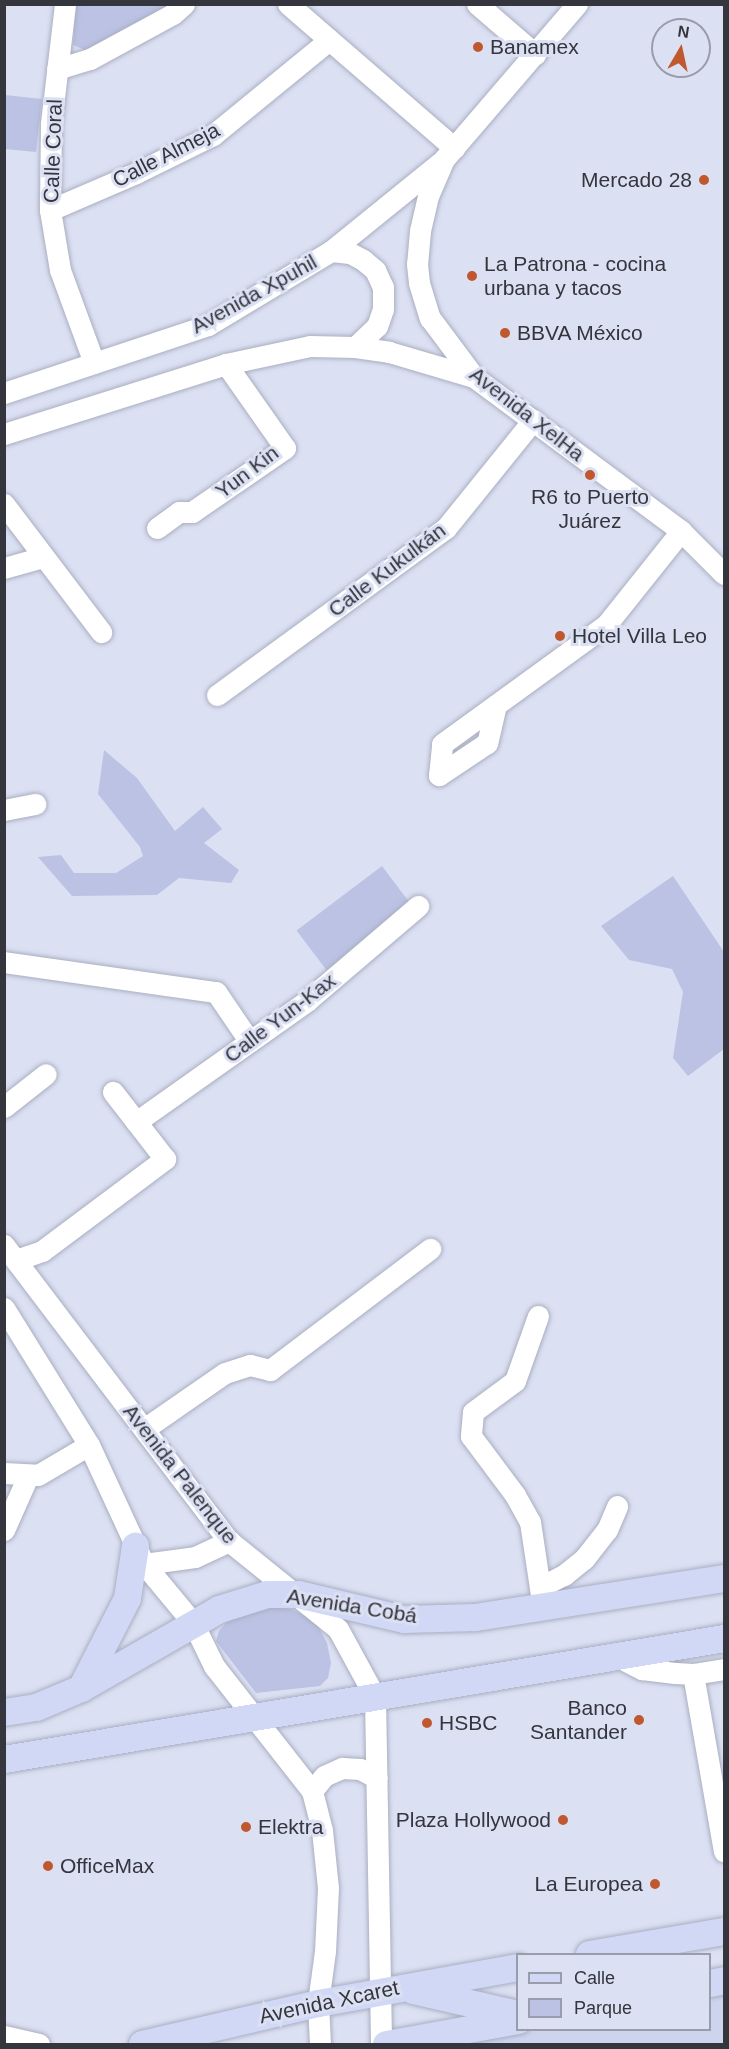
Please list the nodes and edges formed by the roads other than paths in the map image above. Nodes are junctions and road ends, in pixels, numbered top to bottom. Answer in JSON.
{"nodes":[{"id":1,"x":65,"y":4,"type":"edge"},
{"id":2,"x":184,"y":4,"type":"edge"},
{"id":3,"x":288,"y":4,"type":"edge"},
{"id":4,"x":477,"y":4,"type":"edge"},
{"id":5,"x":577,"y":4,"type":"edge"},
{"id":6,"x":329,"y":40,"type":"junction"},
{"id":7,"x":535,"y":54,"type":"junction"},
{"id":8,"x":57,"y":69,"type":"junction"},
{"id":9,"x":449,"y":154,"type":"junction"},
{"id":10,"x":50,"y":210,"type":"junction"},
{"id":11,"x":331,"y":251,"type":"junction"},
{"id":12,"x":355,"y":347,"type":"junction"},
{"id":13,"x":94,"y":363,"type":"junction"},
{"id":14,"x":226,"y":364,"type":"junction"},
{"id":15,"x":474,"y":377,"type":"junction"},
{"id":16,"x":4,"y":393,"type":"edge"},
{"id":17,"x":533,"y":420,"type":"junction"},
{"id":18,"x":4,"y":434,"type":"edge"},
{"id":19,"x":4,"y":504,"type":"edge"},
{"id":20,"x":157,"y":528,"type":"dead end"},
{"id":21,"x":681,"y":531,"type":"junction"},
{"id":22,"x":43,"y":557,"type":"junction"},
{"id":23,"x":4,"y":568,"type":"edge"},
{"id":24,"x":724,"y":574,"type":"edge"},
{"id":25,"x":101,"y":632,"type":"dead end"},
{"id":26,"x":218,"y":695,"type":"dead end"},
{"id":27,"x":496,"y":705,"type":"dead end"},
{"id":28,"x":35,"y":804,"type":"dead end"},
{"id":29,"x":4,"y":810,"type":"edge"},
{"id":30,"x":418,"y":906,"type":"dead end"},
{"id":31,"x":4,"y":962,"type":"edge"},
{"id":32,"x":250,"y":1042,"type":"junction"},
{"id":33,"x":45,"y":1074,"type":"dead end"},
{"id":34,"x":113,"y":1092,"type":"dead end"},
{"id":35,"x":4,"y":1107,"type":"edge"},
{"id":36,"x":136,"y":1122,"type":"junction"},
{"id":37,"x":430,"y":1249,"type":"dead end"},
{"id":38,"x":10,"y":1252,"type":"edge"},
{"id":39,"x":4,"y":1308,"type":"edge"},
{"id":40,"x":538,"y":1316,"type":"dead end"},
{"id":41,"x":144,"y":1429,"type":"junction"},
{"id":42,"x":89,"y":1444,"type":"junction"},
{"id":43,"x":4,"y":1473,"type":"edge"},
{"id":44,"x":28,"y":1476,"type":"junction"},
{"id":45,"x":617,"y":1506,"type":"dead end"},
{"id":46,"x":4,"y":1530,"type":"edge"},
{"id":47,"x":228,"y":1541,"type":"junction"},
{"id":48,"x":140,"y":1555,"type":"junction"},
{"id":49,"x":724,"y":1578,"type":"edge"},
{"id":50,"x":298,"y":1594,"type":"junction"},
{"id":51,"x":541,"y":1598,"type":"junction"},
{"id":52,"x":194,"y":1623,"type":"junction"},
{"id":53,"x":724,"y":1638,"type":"edge"},
{"id":54,"x":616,"y":1656,"type":"junction"},
{"id":55,"x":724,"y":1669,"type":"edge"},
{"id":56,"x":693,"y":1674,"type":"junction"},
{"id":57,"x":81,"y":1688,"type":"junction"},
{"id":58,"x":375,"y":1697,"type":"junction"},
{"id":59,"x":4,"y":1712,"type":"edge"},
{"id":60,"x":256,"y":1717,"type":"junction"},
{"id":61,"x":6,"y":1759,"type":"edge"},
{"id":62,"x":377,"y":1778,"type":"junction"},
{"id":63,"x":312,"y":1791,"type":"junction"},
{"id":64,"x":724,"y":1851,"type":"edge"},
{"id":65,"x":724,"y":1931,"type":"edge"},
{"id":66,"x":595,"y":1953,"type":"edge"},
{"id":67,"x":516,"y":1967,"type":"edge"},
{"id":68,"x":390,"y":1989,"type":"junction"},
{"id":69,"x":318,"y":2003,"type":"junction"},
{"id":70,"x":516,"y":2014,"type":"edge"},
{"id":71,"x":516,"y":2020,"type":"edge"},
{"id":72,"x":4,"y":2036,"type":"edge"},
{"id":73,"x":39,"y":2044,"type":"edge"},
{"id":74,"x":142,"y":2044,"type":"edge"},
{"id":75,"x":320,"y":2044,"type":"edge"},
{"id":76,"x":381,"y":2044,"type":"edge"},
{"id":77,"x":386,"y":2044,"type":"edge"}],
"edges":[{"from":1,"to":8,"type":"street","name":"Calle Coral"},
{"from":2,"to":8,"type":"street"},
{"from":3,"to":6,"type":"street"},
{"from":4,"to":7,"type":"street"},
{"from":5,"to":7,"type":"street","name":"Avenida XelHa"},
{"from":6,"to":9,"type":"street"},
{"from":6,"to":10,"type":"street","name":"Calle Almeja"},
{"from":7,"to":9,"type":"street","name":"Avenida XelHa"},
{"from":8,"to":10,"type":"street","name":"Calle Coral"},
{"from":9,"to":11,"type":"street","name":"Avenida Xpuhil"},
{"from":9,"to":15,"type":"street","name":"Avenida XelHa"},
{"from":10,"to":13,"type":"street","name":"Calle Coral"},
{"from":11,"to":12,"type":"street"},
{"from":11,"to":13,"type":"street","name":"Avenida Xpuhil"},
{"from":12,"to":14,"type":"street"},
{"from":12,"to":15,"type":"street"},
{"from":13,"to":16,"type":"street","name":"Avenida Xpuhil"},
{"from":14,"to":18,"type":"street"},
{"from":14,"to":20,"type":"street","name":"Yun Kin"},
{"from":15,"to":17,"type":"street","name":"Avenida XelHa"},
{"from":17,"to":21,"type":"street","name":"Avenida XelHa"},
{"from":17,"to":26,"type":"street","name":"Calle Kukulkán"},
{"from":19,"to":22,"type":"street"},
{"from":21,"to":24,"type":"street","name":"Avenida XelHa"},
{"from":21,"to":27,"type":"street"},
{"from":22,"to":23,"type":"street"},
{"from":22,"to":25,"type":"street"},
{"from":28,"to":29,"type":"street"},
{"from":30,"to":32,"type":"street","name":"Calle Yun-Kax"},
{"from":31,"to":32,"type":"street"},
{"from":32,"to":36,"type":"street","name":"Calle Yun-Kax"},
{"from":33,"to":35,"type":"street"},
{"from":34,"to":36,"type":"street"},
{"from":36,"to":38,"type":"street"},
{"from":37,"to":41,"type":"street"},
{"from":38,"to":41,"type":"street","name":"Avenida Palenque"},
{"from":39,"to":42,"type":"street"},
{"from":40,"to":51,"type":"street"},
{"from":41,"to":47,"type":"street","name":"Avenida Palenque"},
{"from":42,"to":44,"type":"street"},
{"from":42,"to":48,"type":"street"},
{"from":43,"to":44,"type":"street"},
{"from":44,"to":46,"type":"street"},
{"from":45,"to":51,"type":"street"},
{"from":47,"to":48,"type":"street"},
{"from":47,"to":50,"type":"street","name":"Avenida Palenque"},
{"from":48,"to":52,"type":"street"},
{"from":48,"to":57,"type":"main road"},
{"from":49,"to":51,"type":"main road","name":"Avenida Cobá"},
{"from":50,"to":51,"type":"main road","name":"Avenida Cobá"},
{"from":50,"to":52,"type":"main road","name":"Avenida Cobá"},
{"from":50,"to":58,"type":"street","name":"Avenida Palenque"},
{"from":52,"to":57,"type":"main road","name":"Avenida Cobá"},
{"from":52,"to":60,"type":"street"},
{"from":53,"to":54,"type":"main road"},
{"from":54,"to":56,"type":"street"},
{"from":54,"to":58,"type":"main road"},
{"from":55,"to":56,"type":"street"},
{"from":56,"to":64,"type":"street"},
{"from":57,"to":59,"type":"main road","name":"Avenida Cobá"},
{"from":58,"to":60,"type":"main road"},
{"from":58,"to":62,"type":"street","name":"Avenida Palenque"},
{"from":60,"to":61,"type":"main road"},
{"from":60,"to":63,"type":"street"},
{"from":62,"to":63,"type":"street"},
{"from":62,"to":68,"type":"street","name":"Avenida Palenque"},
{"from":63,"to":69,"type":"street"},
{"from":65,"to":66,"type":"main road"},
{"from":67,"to":68,"type":"main road","name":"Avenida Xcaret"},
{"from":68,"to":69,"type":"main road","name":"Avenida Xcaret"},
{"from":68,"to":70,"type":"main road"},
{"from":68,"to":76,"type":"street","name":"Avenida Palenque"},
{"from":69,"to":74,"type":"main road","name":"Avenida Xcaret"},
{"from":69,"to":75,"type":"street"},
{"from":71,"to":77,"type":"main road"},
{"from":72,"to":73,"type":"street"}]}
